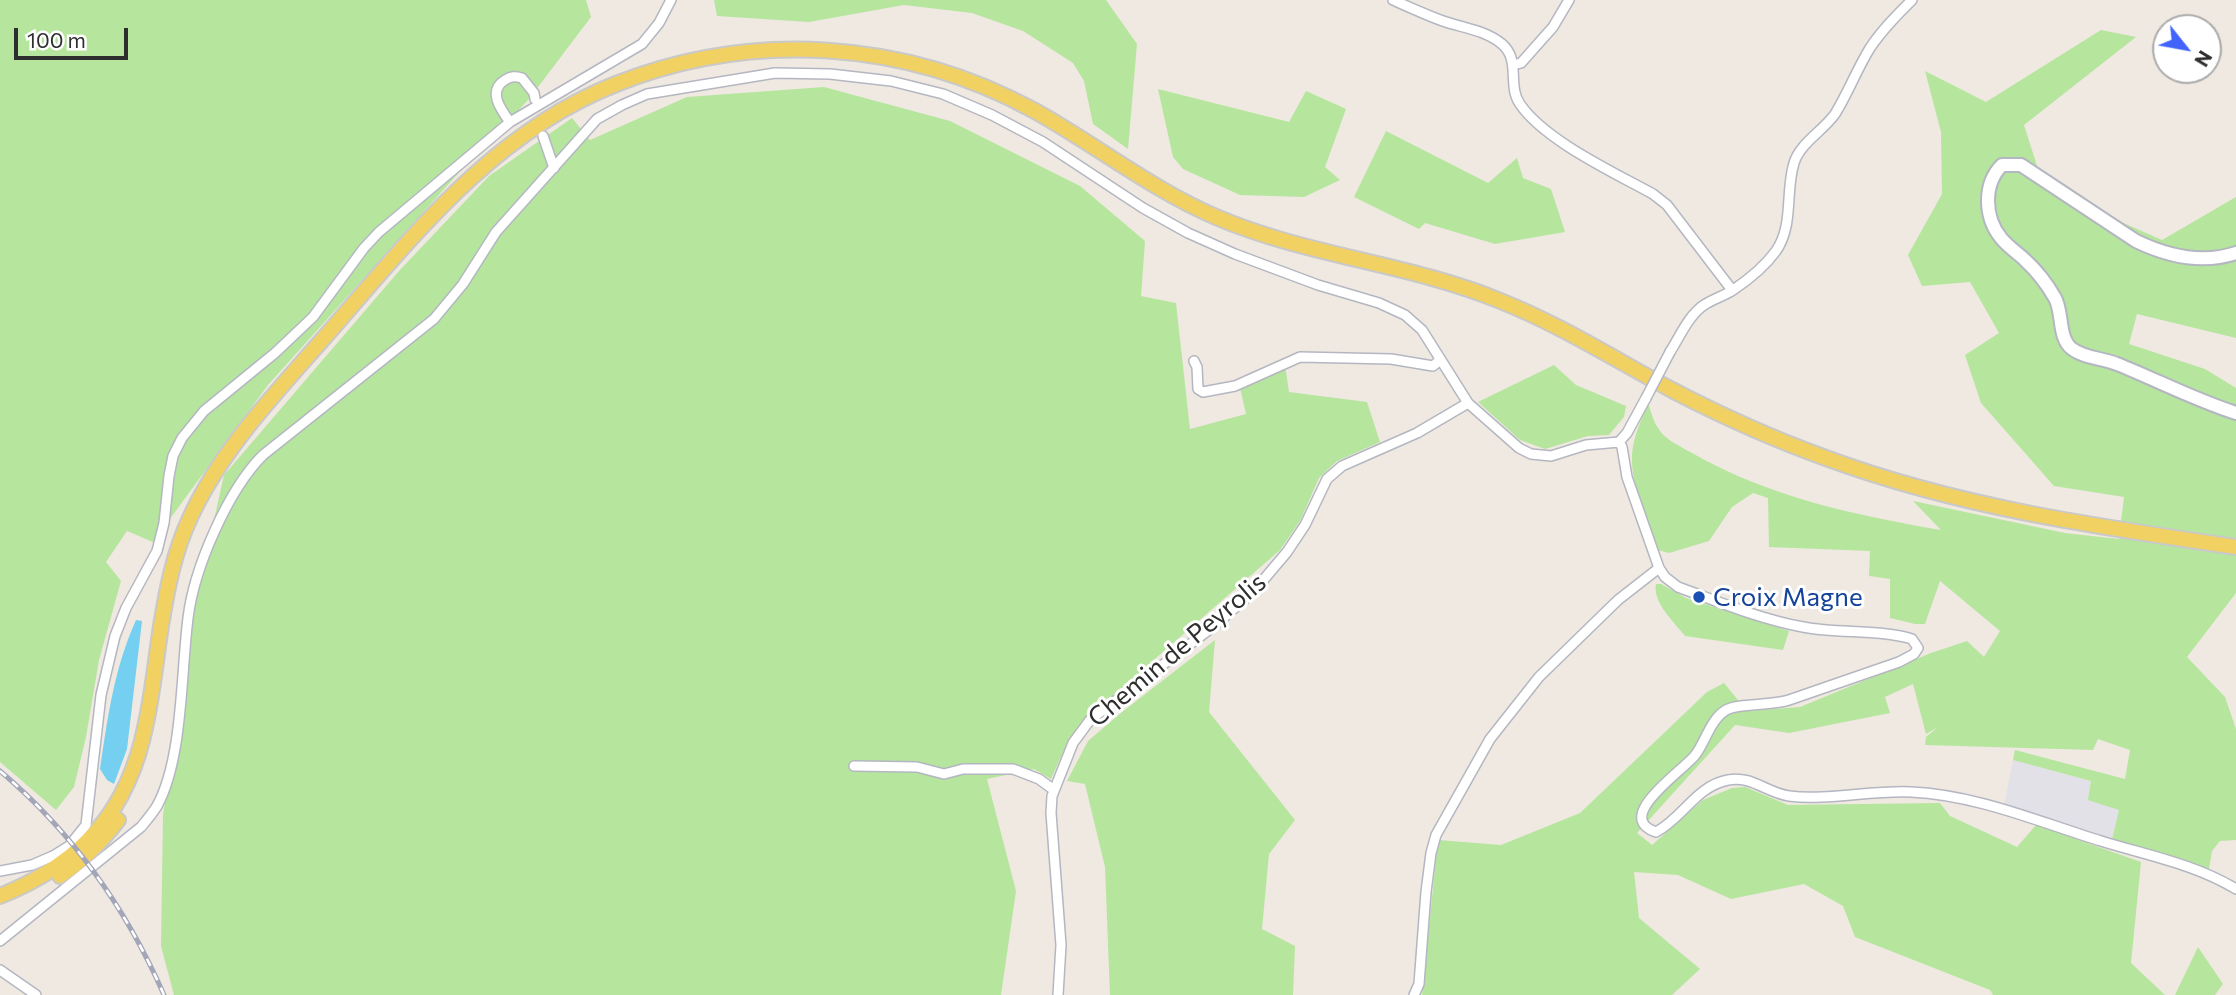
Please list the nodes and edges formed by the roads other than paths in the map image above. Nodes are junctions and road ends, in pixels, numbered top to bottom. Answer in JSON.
{"nodes":[{"id":1,"x":671,"y":0,"type":"edge"},
{"id":2,"x":1393,"y":0,"type":"edge"},
{"id":3,"x":1569,"y":0,"type":"edge"},
{"id":4,"x":1912,"y":0,"type":"edge"},
{"id":5,"x":1513,"y":65,"type":"junction"},
{"id":6,"x":535,"y":99,"type":"dead end"},
{"id":7,"x":510,"y":122,"type":"junction"},
{"id":8,"x":543,"y":136,"type":"dead end"},
{"id":9,"x":554,"y":168,"type":"junction"},
{"id":10,"x":2236,"y":253,"type":"edge"},
{"id":11,"x":1732,"y":290,"type":"junction"},
{"id":12,"x":1194,"y":360,"type":"dead end"},
{"id":13,"x":1440,"y":360,"type":"junction"},
{"id":14,"x":1468,"y":403,"type":"junction"},
{"id":15,"x":2236,"y":413,"type":"edge"},
{"id":16,"x":1619,"y":442,"type":"junction"},
{"id":17,"x":2118,"y":526,"type":"junction"},
{"id":18,"x":2236,"y":539,"type":"edge"},
{"id":19,"x":2236,"y":547,"type":"edge"},
{"id":20,"x":1659,"y":568,"type":"junction"},
{"id":21,"x":164,"y":606,"type":"junction"},
{"id":22,"x":854,"y":766,"type":"dead end"},
{"id":23,"x":1055,"y":790,"type":"junction"},
{"id":24,"x":0,"y":871,"type":"edge"},
{"id":25,"x":2236,"y":889,"type":"edge"},
{"id":26,"x":0,"y":896,"type":"edge"},
{"id":27,"x":0,"y":905,"type":"edge"},
{"id":28,"x":0,"y":940,"type":"edge"},
{"id":29,"x":0,"y":970,"type":"edge"},
{"id":30,"x":36,"y":995,"type":"edge"},
{"id":31,"x":1058,"y":995,"type":"edge"},
{"id":32,"x":1414,"y":995,"type":"edge"}],
"edges":[{"from":1,"to":7,"type":"street"},
{"from":2,"to":5,"type":"street"},
{"from":3,"to":5,"type":"street"},
{"from":4,"to":11,"type":"street"},
{"from":5,"to":11,"type":"street"},
{"from":6,"to":7,"type":"street"},
{"from":7,"to":24,"type":"street"},
{"from":8,"to":9,"type":"street"},
{"from":9,"to":13,"type":"street"},
{"from":9,"to":28,"type":"street"},
{"from":10,"to":15,"type":"street"},
{"from":11,"to":16,"type":"street","bridge":true},
{"from":12,"to":13,"type":"street"},
{"from":13,"to":14,"type":"street"},
{"from":14,"to":16,"type":"street"},
{"from":14,"to":23,"type":"street","name":"Chemin de Peyrolis"},
{"from":16,"to":20,"type":"street"},
{"from":17,"to":18,"type":"main road"},
{"from":17,"to":19,"type":"main road"},
{"from":17,"to":21,"type":"main road"},
{"from":20,"to":25,"type":"street"},
{"from":20,"to":32,"type":"street"},
{"from":21,"to":26,"type":"main road"},
{"from":21,"to":27,"type":"main road"},
{"from":22,"to":23,"type":"street"},
{"from":23,"to":31,"type":"street","name":"Chemin de Peyrolis"},
{"from":29,"to":30,"type":"street"}]}
